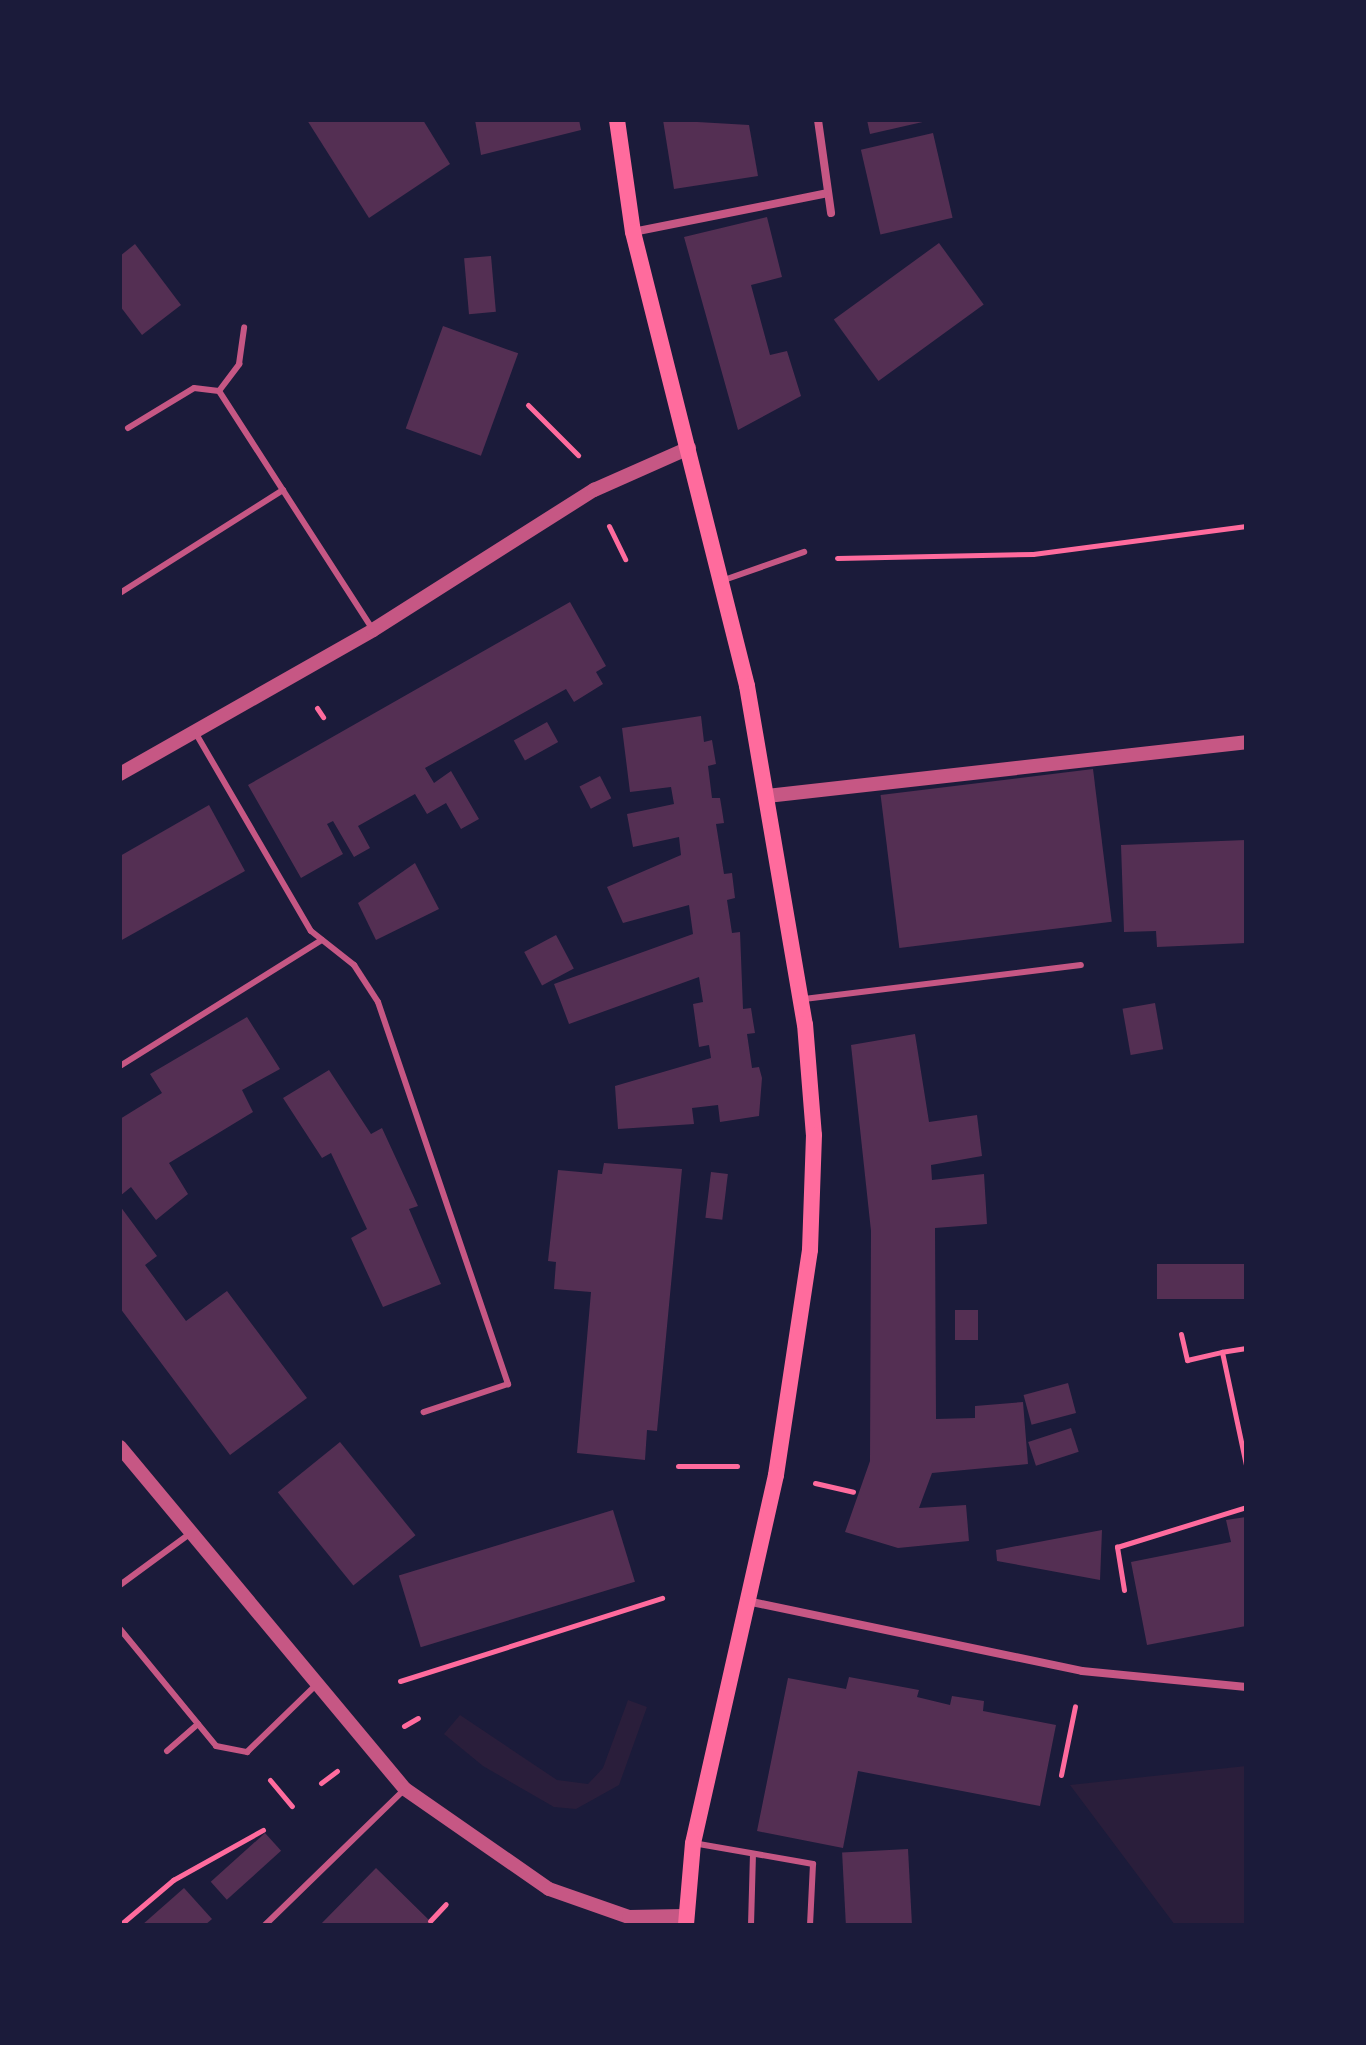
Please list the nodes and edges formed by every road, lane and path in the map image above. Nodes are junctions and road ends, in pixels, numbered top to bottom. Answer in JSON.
{"nodes":[{"id":1,"x":617,"y":120,"type":"edge"},
{"id":2,"x":818,"y":120,"type":"edge"},
{"id":3,"x":824,"y":194,"type":"junction"},
{"id":4,"x":831,"y":213,"type":"dead end"},
{"id":5,"x":633,"y":232,"type":"junction"},
{"id":6,"x":244,"y":327,"type":"dead end"},
{"id":7,"x":219,"y":391,"type":"junction"},
{"id":8,"x":528,"y":405,"type":"dead end"},
{"id":9,"x":128,"y":428,"type":"dead end"},
{"id":10,"x":689,"y":448,"type":"junction"},
{"id":11,"x":582,"y":459,"type":"dead end"},
{"id":12,"x":283,"y":490,"type":"junction"},
{"id":13,"x":605,"y":518,"type":"dead end"},
{"id":14,"x":1246,"y":526,"type":"edge"},
{"id":15,"x":804,"y":552,"type":"joint"},
{"id":16,"x":625,"y":559,"type":"dead end"},
{"id":17,"x":724,"y":580,"type":"junction"},
{"id":18,"x":120,"y":593,"type":"edge"},
{"id":19,"x":373,"y":630,"type":"junction"},
{"id":20,"x":316,"y":707,"type":"dead end"},
{"id":21,"x":323,"y":717,"type":"dead end"},
{"id":22,"x":195,"y":732,"type":"junction"},
{"id":23,"x":1246,"y":742,"type":"edge"},
{"id":24,"x":120,"y":774,"type":"edge"},
{"id":25,"x":767,"y":796,"type":"junction"},
{"id":26,"x":322,"y":940,"type":"junction"},
{"id":27,"x":1081,"y":965,"type":"dead end"},
{"id":28,"x":800,"y":999,"type":"junction"},
{"id":29,"x":120,"y":1066,"type":"edge"},
{"id":30,"x":1181,"y":1334,"type":"dead end"},
{"id":31,"x":1246,"y":1348,"type":"edge"},
{"id":32,"x":1222,"y":1352,"type":"junction"},
{"id":33,"x":424,"y":1412,"type":"dead end"},
{"id":34,"x":120,"y":1447,"type":"edge"},
{"id":35,"x":1246,"y":1465,"type":"edge"},
{"id":36,"x":678,"y":1466,"type":"dead end"},
{"id":37,"x":738,"y":1466,"type":"dead end"},
{"id":38,"x":810,"y":1482,"type":"dead end"},
{"id":39,"x":853,"y":1492,"type":"dead end"},
{"id":40,"x":1246,"y":1507,"type":"edge"},
{"id":41,"x":188,"y":1535,"type":"junction"},
{"id":42,"x":120,"y":1585,"type":"edge"},
{"id":43,"x":1124,"y":1590,"type":"dead end"},
{"id":44,"x":662,"y":1598,"type":"dead end"},
{"id":45,"x":746,"y":1600,"type":"junction"},
{"id":46,"x":120,"y":1629,"type":"edge"},
{"id":47,"x":400,"y":1681,"type":"dead end"},
{"id":48,"x":316,"y":1685,"type":"junction"},
{"id":49,"x":1246,"y":1687,"type":"edge"},
{"id":50,"x":1077,"y":1696,"type":"dead end"},
{"id":51,"x":198,"y":1724,"type":"junction"},
{"id":52,"x":167,"y":1751,"type":"dead end"},
{"id":53,"x":259,"y":1767,"type":"dead end"},
{"id":54,"x":341,"y":1768,"type":"dead end"},
{"id":55,"x":1061,"y":1775,"type":"dead end"},
{"id":56,"x":321,"y":1783,"type":"dead end"},
{"id":57,"x":405,"y":1789,"type":"junction"},
{"id":58,"x":292,"y":1806,"type":"dead end"},
{"id":59,"x":263,"y":1830,"type":"dead end"},
{"id":60,"x":693,"y":1843,"type":"junction"},
{"id":61,"x":753,"y":1854,"type":"junction"},
{"id":62,"x":446,"y":1904,"type":"dead end"},
{"id":63,"x":685,"y":1920,"type":"edge"},
{"id":64,"x":430,"y":1921,"type":"dead end"},
{"id":65,"x":120,"y":1925,"type":"edge"},
{"id":66,"x":265,"y":1925,"type":"edge"},
{"id":67,"x":751,"y":1925,"type":"edge"},
{"id":68,"x":810,"y":1925,"type":"edge"}],
"edges":[{"from":1,"to":5,"type":"main road"},
{"from":2,"to":3,"type":"street"},
{"from":3,"to":4,"type":"street"},
{"from":3,"to":5,"type":"street"},
{"from":5,"to":10,"type":"main road"},
{"from":6,"to":7,"type":"lane"},
{"from":7,"to":9,"type":"lane"},
{"from":7,"to":12,"type":"lane"},
{"from":8,"to":11,"type":"path"},
{"from":10,"to":17,"type":"main road"},
{"from":10,"to":19,"type":"street"},
{"from":12,"to":18,"type":"lane"},
{"from":12,"to":19,"type":"lane"},
{"from":13,"to":16,"type":"path"},
{"from":14,"to":15,"type":"path"},
{"from":15,"to":17,"type":"lane"},
{"from":17,"to":25,"type":"main road"},
{"from":19,"to":22,"type":"street"},
{"from":20,"to":21,"type":"path"},
{"from":22,"to":24,"type":"street"},
{"from":22,"to":26,"type":"lane"},
{"from":23,"to":25,"type":"street"},
{"from":25,"to":28,"type":"main road"},
{"from":26,"to":29,"type":"lane"},
{"from":26,"to":33,"type":"lane"},
{"from":27,"to":28,"type":"lane"},
{"from":28,"to":45,"type":"main road"},
{"from":30,"to":32,"type":"path"},
{"from":31,"to":32,"type":"path"},
{"from":32,"to":35,"type":"path"},
{"from":34,"to":41,"type":"street"},
{"from":36,"to":37,"type":"path"},
{"from":38,"to":39,"type":"path"},
{"from":40,"to":43,"type":"path"},
{"from":41,"to":42,"type":"lane"},
{"from":41,"to":48,"type":"street"},
{"from":44,"to":47,"type":"path"},
{"from":45,"to":49,"type":"street"},
{"from":45,"to":60,"type":"main road"},
{"from":46,"to":51,"type":"lane"},
{"from":48,"to":51,"type":"lane"},
{"from":48,"to":57,"type":"street"},
{"from":50,"to":55,"type":"path"},
{"from":51,"to":52,"type":"lane"},
{"from":53,"to":58,"type":"path"},
{"from":54,"to":56,"type":"path"},
{"from":57,"to":63,"type":"street"},
{"from":57,"to":66,"type":"lane"},
{"from":59,"to":65,"type":"path"},
{"from":60,"to":61,"type":"lane"},
{"from":60,"to":63,"type":"main road"},
{"from":61,"to":67,"type":"lane"},
{"from":61,"to":68,"type":"lane"},
{"from":62,"to":64,"type":"path"}]}
